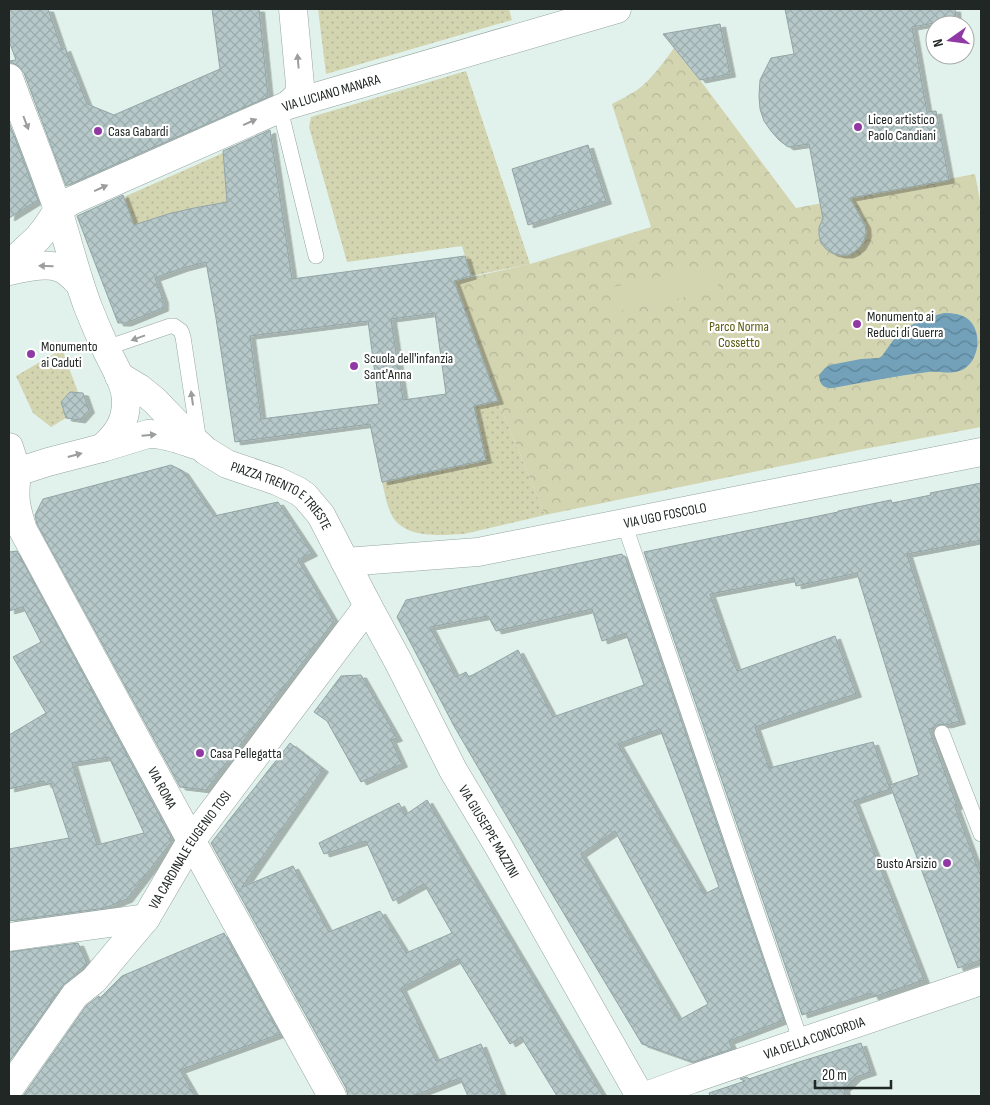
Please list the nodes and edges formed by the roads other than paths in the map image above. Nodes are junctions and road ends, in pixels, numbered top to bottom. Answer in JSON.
{"nodes":[{"id":1,"x":293,"y":9,"type":"edge"},
{"id":2,"x":618,"y":9,"type":"edge"},
{"id":3,"x":9,"y":78,"type":"edge"},
{"id":4,"x":284,"y":107,"type":"junction"},
{"id":5,"x":58,"y":210,"type":"junction"},
{"id":6,"x":316,"y":256,"type":"dead end"},
{"id":7,"x":9,"y":265,"type":"edge"},
{"id":8,"x":9,"y":271,"type":"edge"},
{"id":9,"x":79,"y":283,"type":"junction"},
{"id":10,"x":106,"y":348,"type":"junction"},
{"id":11,"x":119,"y":376,"type":"junction"},
{"id":12,"x":9,"y":438,"type":"edge"},
{"id":13,"x":9,"y":446,"type":"edge"},
{"id":14,"x":200,"y":446,"type":"junction"},
{"id":15,"x":102,"y":448,"type":"junction"},
{"id":16,"x":981,"y":452,"type":"edge"},
{"id":17,"x":48,"y":462,"type":"junction"},
{"id":18,"x":17,"y":472,"type":"junction"},
{"id":19,"x":624,"y":523,"type":"junction"},
{"id":20,"x":16,"y":530,"type":"edge"},
{"id":21,"x":345,"y":562,"type":"junction"},
{"id":22,"x":368,"y":606,"type":"junction"},
{"id":23,"x":942,"y":733,"type":"dead end"},
{"id":24,"x":981,"y":834,"type":"edge"},
{"id":25,"x":191,"y":841,"type":"junction"},
{"id":26,"x":146,"y":918,"type":"junction"},
{"id":27,"x":9,"y":937,"type":"edge"},
{"id":28,"x":981,"y":982,"type":"edge"},
{"id":29,"x":801,"y":1042,"type":"junction"},
{"id":30,"x":9,"y":1089,"type":"edge"},
{"id":31,"x":332,"y":1096,"type":"edge"},
{"id":32,"x":640,"y":1096,"type":"edge"},
{"id":33,"x":646,"y":1096,"type":"edge"}],
"edges":[{"from":4,"to":1,"type":"street","one_way":true},
{"from":2,"to":4,"type":"street","name":"VIA LUCIANO MANARA"},
{"from":3,"to":5,"type":"street","one_way":true},
{"from":5,"to":4,"type":"street","name":"VIA LUCIANO MANARA","one_way":true},
{"from":4,"to":6,"type":"lane"},
{"from":5,"to":7,"type":"street"},
{"from":5,"to":9,"type":"street"},
{"from":9,"to":8,"type":"street","one_way":true},
{"from":9,"to":10,"type":"street"},
{"from":10,"to":11,"type":"street"},
{"from":14,"to":10,"type":"lane","one_way":true},
{"from":11,"to":14,"type":"street","name":"PIAZZA TRENTO E TRIESTE"},
{"from":11,"to":15,"type":"street"},
{"from":12,"to":17,"type":"street"},
{"from":13,"to":18,"type":"street"},
{"from":15,"to":14,"type":"street","name":"PIAZZA TRENTO E TRIESTE","one_way":true},
{"from":14,"to":21,"type":"street","name":"PIAZZA TRENTO E TRIESTE"},
{"from":17,"to":15,"type":"street","name":"PIAZZA TRENTO E TRIESTE","one_way":true},
{"from":16,"to":19,"type":"street","name":"VIA UGO FOSCOLO"},
{"from":17,"to":18,"type":"street","name":"PIAZZA TRENTO E TRIESTE"},
{"from":18,"to":20,"type":"street","name":"VIA ROMA"},
{"from":19,"to":21,"type":"street","name":"VIA UGO FOSCOLO"},
{"from":19,"to":29,"type":"lane"},
{"from":20,"to":25,"type":"street","name":"VIA ROMA"},
{"from":21,"to":22,"type":"street","name":"VIA GIUSEPPE MAZZINI"},
{"from":22,"to":25,"type":"street","name":"VIA CARDINALE EUGENIO TOSI"},
{"from":22,"to":32,"type":"street","name":"VIA GIUSEPPE MAZZINI"},
{"from":23,"to":24,"type":"lane"},
{"from":25,"to":26,"type":"street","name":"VIA CARDINALE EUGENIO TOSI"},
{"from":25,"to":31,"type":"street","name":"VIA ROMA"},
{"from":26,"to":27,"type":"street"},
{"from":26,"to":30,"type":"street","name":"VIA CARDINALE EUGENIO TOSI"},
{"from":28,"to":29,"type":"street","name":"VIA DELLA CONCORDIA"},
{"from":29,"to":33,"type":"street","name":"VIA DELLA CONCORDIA"}]}
